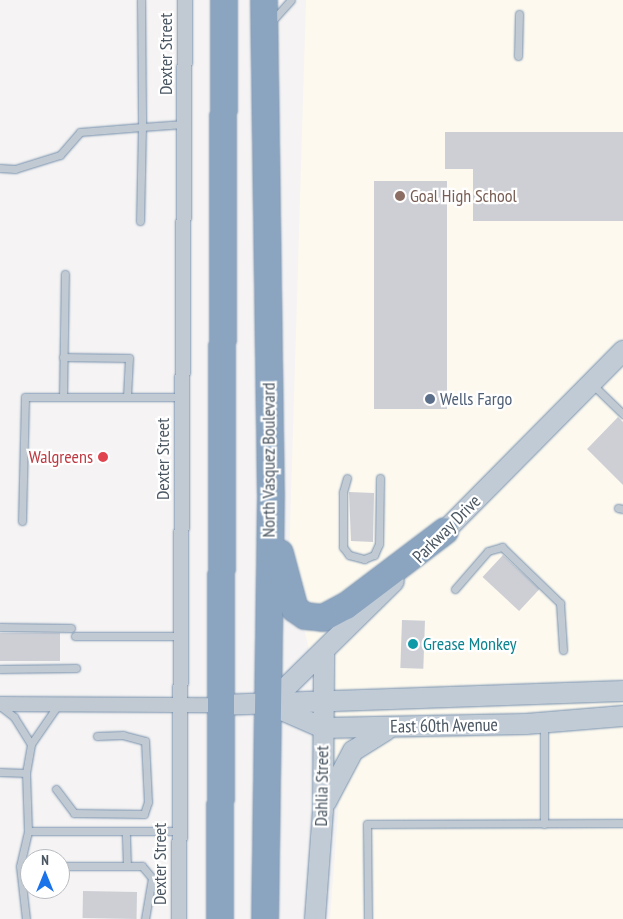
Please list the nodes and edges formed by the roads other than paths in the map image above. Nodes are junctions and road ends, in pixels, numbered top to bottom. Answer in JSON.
{"nodes":[{"id":1,"x":141,"y":0,"type":"edge"},
{"id":2,"x":185,"y":0,"type":"edge"},
{"id":3,"x":224,"y":0,"type":"edge"},
{"id":4,"x":264,"y":0,"type":"edge"},
{"id":5,"x":291,"y":0,"type":"edge"},
{"id":6,"x":519,"y":14,"type":"dead end"},
{"id":7,"x":264,"y":28,"type":"junction"},
{"id":8,"x":518,"y":56,"type":"dead end"},
{"id":9,"x":184,"y":124,"type":"junction"},
{"id":10,"x":142,"y":126,"type":"junction"},
{"id":11,"x":0,"y":168,"type":"edge"},
{"id":12,"x":140,"y":221,"type":"dead end"},
{"id":13,"x":65,"y":274,"type":"dead end"},
{"id":14,"x":623,"y":351,"type":"edge"},
{"id":15,"x":63,"y":356,"type":"junction"},
{"id":16,"x":591,"y":383,"type":"junction"},
{"id":17,"x":63,"y":397,"type":"junction"},
{"id":18,"x":127,"y":397,"type":"junction"},
{"id":19,"x":182,"y":397,"type":"junction"},
{"id":20,"x":623,"y":414,"type":"edge"},
{"id":21,"x":347,"y":478,"type":"dead end"},
{"id":22,"x":380,"y":478,"type":"dead end"},
{"id":23,"x":270,"y":494,"type":"junction"},
{"id":24,"x":22,"y":521,"type":"dead end"},
{"id":25,"x":445,"y":531,"type":"junction"},
{"id":26,"x":455,"y":589,"type":"dead end"},
{"id":27,"x":0,"y":626,"type":"edge"},
{"id":28,"x":71,"y":628,"type":"dead end"},
{"id":29,"x":75,"y":636,"type":"dead end"},
{"id":30,"x":180,"y":636,"type":"junction"},
{"id":31,"x":563,"y":650,"type":"dead end"},
{"id":32,"x":324,"y":653,"type":"junction"},
{"id":33,"x":0,"y":668,"type":"edge"},
{"id":34,"x":76,"y":668,"type":"dead end"},
{"id":35,"x":623,"y":691,"type":"edge"},
{"id":36,"x":324,"y":702,"type":"junction"},
{"id":37,"x":269,"y":704,"type":"junction"},
{"id":38,"x":0,"y":705,"type":"edge"},
{"id":39,"x":58,"y":705,"type":"junction"},
{"id":40,"x":178,"y":705,"type":"junction"},
{"id":41,"x":219,"y":705,"type":"junction"},
{"id":42,"x":623,"y":716,"type":"edge"},
{"id":43,"x":544,"y":723,"type":"junction"},
{"id":44,"x":323,"y":728,"type":"junction"},
{"id":45,"x":393,"y":728,"type":"junction"},
{"id":46,"x":97,"y":736,"type":"dead end"},
{"id":47,"x":31,"y":744,"type":"junction"},
{"id":48,"x":0,"y":772,"type":"edge"},
{"id":49,"x":26,"y":773,"type":"junction"},
{"id":50,"x":56,"y":789,"type":"dead end"},
{"id":51,"x":323,"y":810,"type":"junction"},
{"id":52,"x":623,"y":823,"type":"edge"},
{"id":53,"x":544,"y":824,"type":"junction"},
{"id":54,"x":28,"y":830,"type":"junction"},
{"id":55,"x":126,"y":831,"type":"junction"},
{"id":56,"x":179,"y":831,"type":"junction"},
{"id":57,"x":24,"y":849,"type":"edge"},
{"id":58,"x":70,"y":866,"type":"edge"},
{"id":59,"x":126,"y":866,"type":"junction"},
{"id":60,"x":24,"y":899,"type":"edge"},
{"id":61,"x":26,"y":919,"type":"edge"},
{"id":62,"x":145,"y":919,"type":"edge"},
{"id":63,"x":179,"y":919,"type":"edge"},
{"id":64,"x":220,"y":919,"type":"edge"},
{"id":65,"x":265,"y":919,"type":"edge"},
{"id":66,"x":315,"y":919,"type":"edge"},
{"id":67,"x":368,"y":919,"type":"edge"}],
"edges":[{"from":1,"to":10,"type":"lane"},
{"from":2,"to":9,"type":"street","name":"Dexter Street"},
{"from":3,"to":41,"type":"highway"},
{"from":4,"to":7,"type":"highway","name":"North Vasquez Boulevard"},
{"from":5,"to":7,"type":"lane"},
{"from":6,"to":8,"type":"lane"},
{"from":7,"to":23,"type":"highway","name":"North Vasquez Boulevard"},
{"from":9,"to":10,"type":"lane"},
{"from":9,"to":19,"type":"street","name":"Dexter Street"},
{"from":10,"to":11,"type":"lane"},
{"from":10,"to":12,"type":"lane"},
{"from":13,"to":15,"type":"lane"},
{"from":14,"to":16,"type":"street","name":"Parkway Drive"},
{"from":15,"to":17,"type":"lane"},
{"from":15,"to":18,"type":"lane"},
{"from":16,"to":20,"type":"lane"},
{"from":16,"to":25,"type":"street","name":"Parkway Drive"},
{"from":17,"to":18,"type":"lane"},
{"from":17,"to":24,"type":"lane"},
{"from":18,"to":19,"type":"lane"},
{"from":19,"to":30,"type":"street","name":"Dexter Street"},
{"from":21,"to":22,"type":"lane"},
{"from":23,"to":25,"type":"highway"},
{"from":23,"to":37,"type":"highway","name":"North Vasquez Boulevard"},
{"from":25,"to":32,"type":"street","name":"Parkway Drive"},
{"from":26,"to":31,"type":"lane"},
{"from":27,"to":28,"type":"lane"},
{"from":29,"to":30,"type":"lane"},
{"from":30,"to":40,"type":"street","name":"Dexter Street"},
{"from":32,"to":36,"type":"street","name":"Dahlia Street"},
{"from":32,"to":37,"type":"street","name":"Parkway Drive"},
{"from":33,"to":34,"type":"lane"},
{"from":35,"to":36,"type":"street","name":"East 60th Avenue"},
{"from":36,"to":37,"type":"street","name":"East 60th Avenue"},
{"from":36,"to":44,"type":"street","name":"Dahlia Street"},
{"from":37,"to":41,"type":"street","name":"East 60th Avenue"},
{"from":37,"to":44,"type":"street","name":"East 60th Avenue"},
{"from":37,"to":65,"type":"highway","name":"North Vasquez Boulevard"},
{"from":38,"to":39,"type":"street","name":"East 60th Avenue"},
{"from":38,"to":47,"type":"lane"},
{"from":39,"to":40,"type":"street","name":"East 60th Avenue"},
{"from":39,"to":47,"type":"lane"},
{"from":40,"to":41,"type":"street","name":"East 60th Avenue"},
{"from":40,"to":56,"type":"street","name":"Dexter Street"},
{"from":41,"to":64,"type":"highway"},
{"from":42,"to":43,"type":"street","name":"East 60th Avenue"},
{"from":43,"to":45,"type":"street","name":"East 60th Avenue"},
{"from":43,"to":53,"type":"lane"},
{"from":44,"to":45,"type":"street","name":"East 60th Avenue"},
{"from":44,"to":51,"type":"street","name":"Dahlia Street"},
{"from":45,"to":51,"type":"street"},
{"from":46,"to":50,"type":"lane"},
{"from":47,"to":49,"type":"lane"},
{"from":48,"to":49,"type":"lane"},
{"from":49,"to":54,"type":"lane"},
{"from":51,"to":66,"type":"street","name":"Dahlia Street"},
{"from":52,"to":53,"type":"lane"},
{"from":53,"to":67,"type":"lane"},
{"from":54,"to":55,"type":"lane"},
{"from":54,"to":57,"type":"lane"},
{"from":55,"to":56,"type":"lane"},
{"from":55,"to":59,"type":"lane"},
{"from":56,"to":63,"type":"street","name":"Dexter Street"},
{"from":58,"to":59,"type":"lane"},
{"from":59,"to":62,"type":"lane"},
{"from":60,"to":61,"type":"lane"}]}
